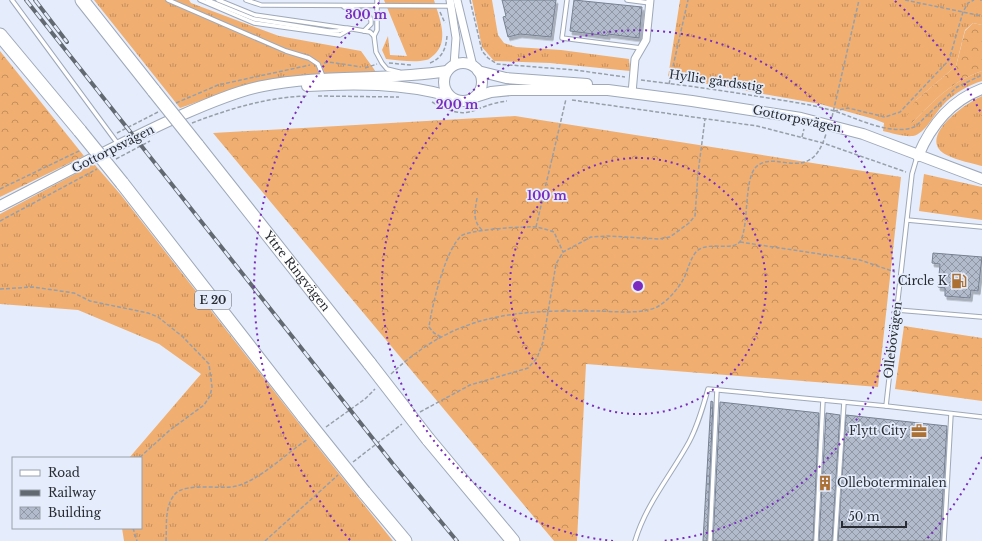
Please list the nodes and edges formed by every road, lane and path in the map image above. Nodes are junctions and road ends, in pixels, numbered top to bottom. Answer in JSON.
{"nodes":[{"id":1,"x":12,"y":0,"type":"edge"},
{"id":2,"x":82,"y":0,"type":"edge"},
{"id":3,"x":168,"y":0,"type":"edge"},
{"id":4,"x":200,"y":0,"type":"edge"},
{"id":5,"x":208,"y":0,"type":"edge"},
{"id":6,"x":218,"y":0,"type":"edge"},
{"id":7,"x":246,"y":0,"type":"edge"},
{"id":8,"x":374,"y":0,"type":"edge"},
{"id":9,"x":377,"y":0,"type":"edge"},
{"id":10,"x":470,"y":0,"type":"edge"},
{"id":11,"x":566,"y":0,"type":"edge"},
{"id":12,"x":627,"y":0,"type":"edge"},
{"id":13,"x":688,"y":0,"type":"edge"},
{"id":14,"x":859,"y":0,"type":"edge"},
{"id":15,"x":905,"y":0,"type":"edge"},
{"id":16,"x":974,"y":0,"type":"edge"},
{"id":17,"x":650,"y":1,"type":"edge"},
{"id":18,"x":454,"y":3,"type":"edge"},
{"id":19,"x":340,"y":6,"type":"junction"},
{"id":20,"x":378,"y":6,"type":"junction"},
{"id":21,"x":438,"y":6,"type":"junction"},
{"id":22,"x":963,"y":12,"type":"junction"},
{"id":23,"x":982,"y":16,"type":"edge"},
{"id":24,"x":447,"y":26,"type":"dead end"},
{"id":25,"x":348,"y":29,"type":"junction"},
{"id":26,"x":364,"y":31,"type":"junction"},
{"id":27,"x":447,"y":32,"type":"dead end"},
{"id":28,"x":0,"y":35,"type":"edge"},
{"id":29,"x":374,"y":36,"type":"junction"},
{"id":30,"x":447,"y":38,"type":"dead end"},
{"id":31,"x":641,"y":48,"type":"junction"},
{"id":32,"x":451,"y":68,"type":"junction"},
{"id":33,"x":476,"y":68,"type":"junction"},
{"id":34,"x":408,"y":75,"type":"junction"},
{"id":35,"x":982,"y":75,"type":"edge"},
{"id":36,"x":633,"y":79,"type":"junction"},
{"id":37,"x":325,"y":82,"type":"junction"},
{"id":38,"x":669,"y":84,"type":"junction"},
{"id":39,"x":982,"y":89,"type":"edge"},
{"id":40,"x":608,"y":90,"type":"junction"},
{"id":41,"x":632,"y":93,"type":"junction"},
{"id":42,"x":449,"y":96,"type":"junction"},
{"id":43,"x":475,"y":97,"type":"junction"},
{"id":44,"x":559,"y":99,"type":"dead end"},
{"id":45,"x":566,"y":99,"type":"junction"},
{"id":46,"x":511,"y":100,"type":"dead end"},
{"id":47,"x":431,"y":102,"type":"dead end"},
{"id":48,"x":834,"y":111,"type":"junction"},
{"id":49,"x":705,"y":119,"type":"junction"},
{"id":50,"x":858,"y":119,"type":"junction"},
{"id":51,"x":856,"y":124,"type":"dead end"},
{"id":52,"x":804,"y":129,"type":"dead end"},
{"id":53,"x":802,"y":138,"type":"junction"},
{"id":54,"x":823,"y":143,"type":"junction"},
{"id":55,"x":118,"y":145,"type":"junction"},
{"id":56,"x":918,"y":156,"type":"junction"},
{"id":57,"x":912,"y":174,"type":"junction"},
{"id":58,"x":982,"y":178,"type":"edge"},
{"id":59,"x":477,"y":198,"type":"dead end"},
{"id":60,"x":0,"y":206,"type":"edge"},
{"id":61,"x":907,"y":220,"type":"junction"},
{"id":62,"x":536,"y":227,"type":"junction"},
{"id":63,"x":982,"y":227,"type":"edge"},
{"id":64,"x":482,"y":230,"type":"junction"},
{"id":65,"x":740,"y":242,"type":"junction"},
{"id":66,"x":563,"y":252,"type":"junction"},
{"id":67,"x":901,"y":274,"type":"junction"},
{"id":68,"x":0,"y":289,"type":"edge"},
{"id":69,"x":548,"y":310,"type":"junction"},
{"id":70,"x":897,"y":310,"type":"junction"},
{"id":71,"x":982,"y":317,"type":"edge"},
{"id":72,"x":441,"y":337,"type":"junction"},
{"id":73,"x":391,"y":374,"type":"dead end"},
{"id":74,"x":375,"y":389,"type":"dead end"},
{"id":75,"x":717,"y":390,"type":"junction"},
{"id":76,"x":823,"y":400,"type":"junction"},
{"id":77,"x":844,"y":402,"type":"junction"},
{"id":78,"x":886,"y":406,"type":"junction"},
{"id":79,"x":951,"y":414,"type":"junction"},
{"id":80,"x":414,"y":416,"type":"dead end"},
{"id":81,"x":982,"y":417,"type":"edge"},
{"id":82,"x":402,"y":424,"type":"dead end"},
{"id":83,"x":321,"y":430,"type":"dead end"},
{"id":84,"x":310,"y":438,"type":"dead end"},
{"id":85,"x":140,"y":457,"type":"edge"},
{"id":86,"x":351,"y":464,"type":"dead end"},
{"id":87,"x":340,"y":473,"type":"dead end"},
{"id":88,"x":133,"y":529,"type":"edge"},
{"id":89,"x":137,"y":541,"type":"edge"},
{"id":90,"x":166,"y":541,"type":"edge"},
{"id":91,"x":266,"y":541,"type":"edge"},
{"id":92,"x":405,"y":541,"type":"edge"},
{"id":93,"x":514,"y":541,"type":"edge"},
{"id":94,"x":635,"y":541,"type":"edge"},
{"id":95,"x":710,"y":541,"type":"edge"},
{"id":96,"x":816,"y":541,"type":"edge"},
{"id":97,"x":835,"y":541,"type":"edge"},
{"id":98,"x":944,"y":541,"type":"edge"}],
"edges":[{"from":1,"to":55,"type":"lane"},
{"from":2,"to":93,"type":"highway","name":"Yttre Ringvägen","bridge":true},
{"from":3,"to":37,"type":"lane"},
{"from":4,"to":25,"type":"lane"},
{"from":5,"to":25,"type":"lane"},
{"from":6,"to":25,"type":"lane"},
{"from":7,"to":19,"type":"lane"},
{"from":8,"to":20,"type":"lane"},
{"from":9,"to":20,"type":"lane"},
{"from":10,"to":36,"type":"path","name":"Hyllie gårdsstig"},
{"from":11,"to":31,"type":"lane"},
{"from":12,"to":17,"type":"lane"},
{"from":13,"to":38,"type":"path"},
{"from":14,"to":48,"type":"path"},
{"from":15,"to":22,"type":"path"},
{"from":16,"to":22,"type":"path"},
{"from":17,"to":31,"type":"street"},
{"from":18,"to":21,"type":"lane"},
{"from":18,"to":32,"type":"street"},
{"from":18,"to":33,"type":"street"},
{"from":19,"to":20,"type":"lane"},
{"from":19,"to":26,"type":"lane"},
{"from":20,"to":21,"type":"lane"},
{"from":20,"to":29,"type":"lane"},
{"from":21,"to":24,"type":"path"},
{"from":22,"to":23,"type":"path"},
{"from":22,"to":48,"type":"path"},
{"from":25,"to":26,"type":"lane"},
{"from":26,"to":29,"type":"lane"},
{"from":27,"to":30,"type":"path"},
{"from":28,"to":92,"type":"highway","number":"E 20","bridge":true},
{"from":29,"to":34,"type":"lane"},
{"from":31,"to":36,"type":"street"},
{"from":32,"to":33,"type":"street","name":"Gottorpsvägen"},
{"from":32,"to":34,"type":"street","name":"Gottorpsvägen"},
{"from":32,"to":42,"type":"street"},
{"from":33,"to":40,"type":"street","name":"Gottorpsvägen"},
{"from":33,"to":43,"type":"street"},
{"from":34,"to":37,"type":"street","name":"Gottorpsvägen"},
{"from":35,"to":50,"type":"path","name":"Hyllie gårdsstig"},
{"from":36,"to":38,"type":"path","name":"Hyllie gårdsstig"},
{"from":36,"to":41,"type":"street"},
{"from":37,"to":42,"type":"street","name":"Gottorpsvägen"},
{"from":37,"to":55,"type":"street","name":"Gottorpsvägen"},
{"from":38,"to":48,"type":"path","name":"Hyllie gårdsstig"},
{"from":39,"to":56,"type":"street"},
{"from":40,"to":41,"type":"street","name":"Gottorpsvägen"},
{"from":40,"to":43,"type":"street","name":"Gottorpsvägen"},
{"from":41,"to":56,"type":"street","name":"Gottorpsvägen"},
{"from":42,"to":43,"type":"street","name":"Gottorpsvägen"},
{"from":44,"to":45,"type":"path"},
{"from":45,"to":49,"type":"path"},
{"from":45,"to":62,"type":"path"},
{"from":46,"to":47,"type":"path"},
{"from":48,"to":50,"type":"path","name":"Hyllie gårdsstig"},
{"from":49,"to":53,"type":"path"},
{"from":49,"to":66,"type":"path"},
{"from":50,"to":51,"type":"path"},
{"from":52,"to":53,"type":"path"},
{"from":53,"to":54,"type":"path"},
{"from":54,"to":57,"type":"path"},
{"from":54,"to":65,"type":"path"},
{"from":55,"to":60,"type":"street","name":"Gottorpsvägen"},
{"from":56,"to":57,"type":"lane","name":"Ollebovägen"},
{"from":56,"to":58,"type":"street","name":"Gottorpsvägen"},
{"from":57,"to":61,"type":"lane","name":"Ollebovägen"},
{"from":59,"to":64,"type":"path"},
{"from":61,"to":63,"type":"lane"},
{"from":61,"to":67,"type":"lane","name":"Ollebovägen"},
{"from":62,"to":64,"type":"path"},
{"from":62,"to":66,"type":"path"},
{"from":64,"to":72,"type":"path"},
{"from":65,"to":67,"type":"path"},
{"from":65,"to":69,"type":"path"},
{"from":66,"to":69,"type":"path"},
{"from":67,"to":70,"type":"lane","name":"Ollebovägen"},
{"from":68,"to":85,"type":"path"},
{"from":69,"to":72,"type":"path"},
{"from":69,"to":80,"type":"path"},
{"from":70,"to":71,"type":"lane"},
{"from":70,"to":78,"type":"lane","name":"Ollebovägen"},
{"from":72,"to":73,"type":"path"},
{"from":74,"to":83,"type":"path"},
{"from":75,"to":76,"type":"lane"},
{"from":75,"to":94,"type":"lane"},
{"from":75,"to":95,"type":"lane"},
{"from":76,"to":77,"type":"lane"},
{"from":76,"to":96,"type":"lane"},
{"from":77,"to":78,"type":"lane"},
{"from":77,"to":97,"type":"lane"},
{"from":78,"to":79,"type":"lane"},
{"from":79,"to":81,"type":"lane"},
{"from":79,"to":98,"type":"lane"},
{"from":82,"to":86,"type":"path"},
{"from":84,"to":90,"type":"path"},
{"from":87,"to":91,"type":"path"},
{"from":88,"to":89,"type":"path"}]}
